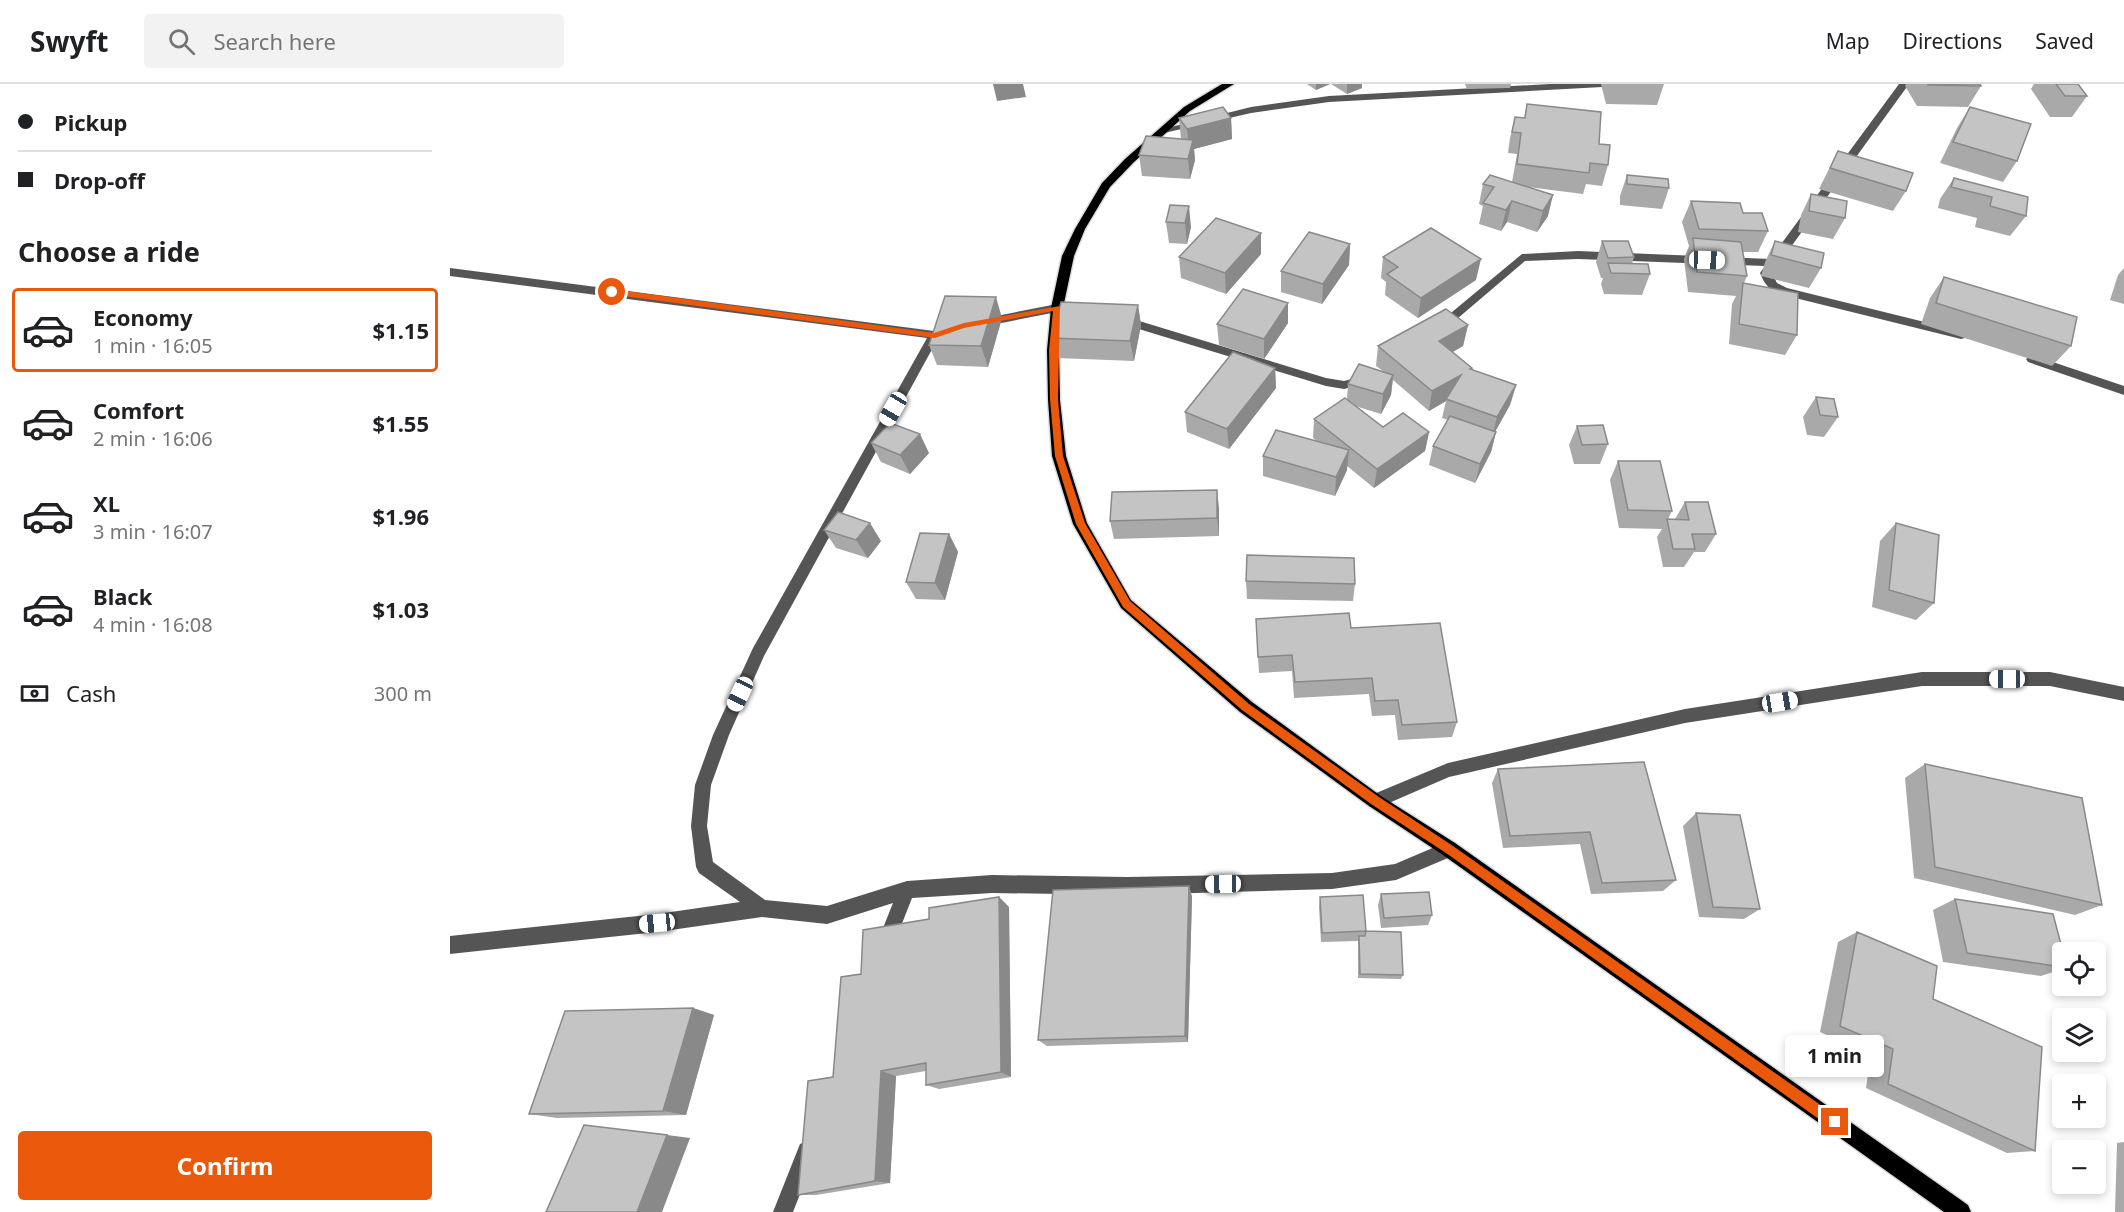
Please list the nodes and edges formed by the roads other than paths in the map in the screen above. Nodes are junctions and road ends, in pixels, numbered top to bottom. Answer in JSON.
{"nodes":[{"id":1,"x":1229,"y":84,"type":"edge"},
{"id":2,"x":1602,"y":84,"type":"edge"},
{"id":3,"x":1904,"y":84,"type":"edge"},
{"id":4,"x":1164,"y":130,"type":"junction"},
{"id":5,"x":1773,"y":263,"type":"junction"},
{"id":6,"x":450,"y":272,"type":"edge"},
{"id":7,"x":1057,"y":308,"type":"junction"},
{"id":8,"x":1080,"y":312,"type":"edge"},
{"id":9,"x":1107,"y":316,"type":"edge"},
{"id":10,"x":935,"y":335,"type":"junction"},
{"id":11,"x":1970,"y":337,"type":"dead end"},
{"id":12,"x":1426,"y":338,"type":"edge"},
{"id":13,"x":2025,"y":356,"type":"dead end"},
{"id":14,"x":1377,"y":374,"type":"edge"},
{"id":15,"x":2124,"y":391,"type":"edge"},
{"id":16,"x":2124,"y":693,"type":"edge"},
{"id":17,"x":1375,"y":801,"type":"junction"},
{"id":18,"x":1449,"y":849,"type":"junction"},
{"id":19,"x":907,"y":890,"type":"junction"},
{"id":20,"x":762,"y":908,"type":"junction"},
{"id":21,"x":450,"y":945,"type":"edge"},
{"id":22,"x":881,"y":957,"type":"edge"},
{"id":23,"x":813,"y":1134,"type":"edge"},
{"id":24,"x":783,"y":1212,"type":"edge"},
{"id":25,"x":1960,"y":1212,"type":"edge"}],
"edges":[{"from":1,"to":4,"type":"main road"},
{"from":2,"to":4,"type":"street"},
{"from":3,"to":5,"type":"street"},
{"from":4,"to":7,"type":"main road"},
{"from":5,"to":11,"type":"street"},
{"from":5,"to":12,"type":"street"},
{"from":6,"to":10,"type":"street"},
{"from":7,"to":8,"type":"street"},
{"from":7,"to":10,"type":"street"},
{"from":7,"to":17,"type":"main road"},
{"from":9,"to":14,"type":"street"},
{"from":10,"to":20,"type":"street"},
{"from":13,"to":15,"type":"street"},
{"from":16,"to":17,"type":"street"},
{"from":17,"to":18,"type":"main road"},
{"from":18,"to":19,"type":"street"},
{"from":18,"to":25,"type":"main road"},
{"from":19,"to":20,"type":"street"},
{"from":19,"to":22,"type":"street"},
{"from":20,"to":21,"type":"street"},
{"from":23,"to":24,"type":"street"}]}
